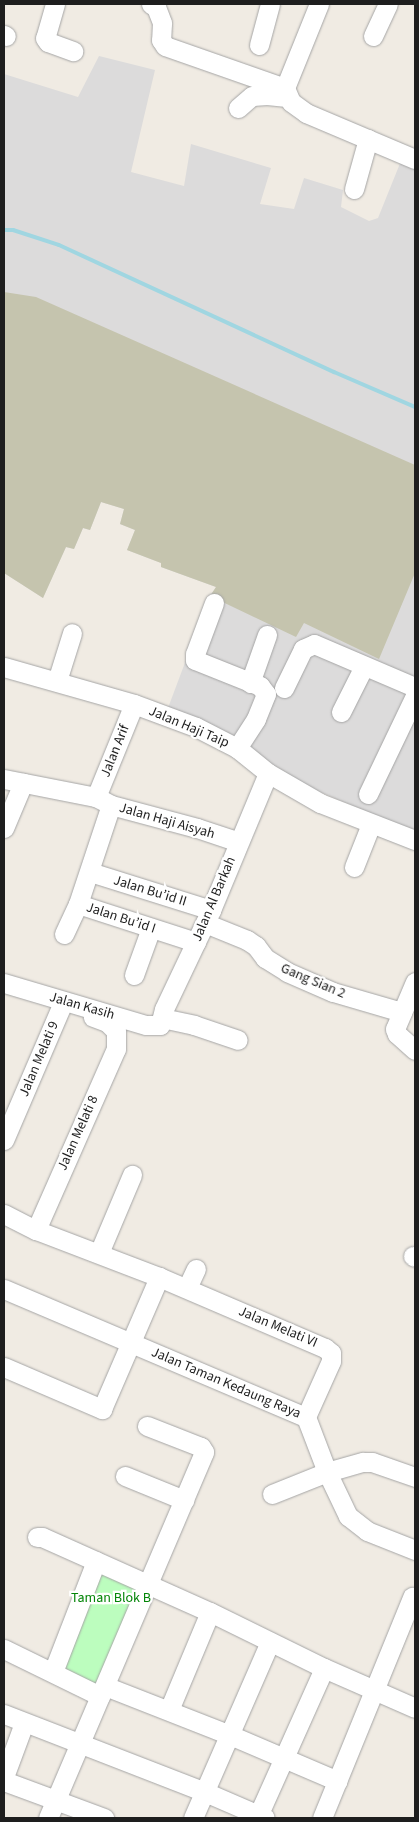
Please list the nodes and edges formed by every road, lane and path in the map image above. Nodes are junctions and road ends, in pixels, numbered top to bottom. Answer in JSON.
{"nodes":[{"id":1,"x":55,"y":4,"type":"edge"},
{"id":2,"x":151,"y":4,"type":"edge"},
{"id":3,"x":270,"y":4,"type":"edge"},
{"id":4,"x":319,"y":4,"type":"edge"},
{"id":5,"x":388,"y":4,"type":"edge"},
{"id":6,"x":373,"y":36,"type":"dead end"},
{"id":7,"x":259,"y":45,"type":"dead end"},
{"id":8,"x":73,"y":50,"type":"dead end"},
{"id":9,"x":286,"y":92,"type":"junction"},
{"id":10,"x":238,"y":108,"type":"dead end"},
{"id":11,"x":368,"y":139,"type":"junction"},
{"id":12,"x":415,"y":159,"type":"edge"},
{"id":13,"x":354,"y":189,"type":"dead end"},
{"id":14,"x":214,"y":603,"type":"dead end"},
{"id":15,"x":72,"y":632,"type":"dead end"},
{"id":16,"x":267,"y":634,"type":"dead end"},
{"id":17,"x":364,"y":666,"type":"junction"},
{"id":18,"x":4,"y":667,"type":"edge"},
{"id":19,"x":57,"y":681,"type":"junction"},
{"id":20,"x":250,"y":683,"type":"junction"},
{"id":21,"x":415,"y":687,"type":"edge"},
{"id":22,"x":284,"y":688,"type":"dead end"},
{"id":23,"x":415,"y":696,"type":"edge"},
{"id":24,"x":134,"y":704,"type":"junction"},
{"id":25,"x":341,"y":712,"type":"dead end"},
{"id":26,"x":237,"y":748,"type":"junction"},
{"id":27,"x":268,"y":773,"type":"junction"},
{"id":28,"x":4,"y":779,"type":"edge"},
{"id":29,"x":23,"y":783,"type":"junction"},
{"id":30,"x":368,"y":794,"type":"dead end"},
{"id":31,"x":104,"y":801,"type":"junction"},
{"id":32,"x":371,"y":824,"type":"junction"},
{"id":33,"x":4,"y":828,"type":"edge"},
{"id":34,"x":415,"y":840,"type":"edge"},
{"id":35,"x":239,"y":842,"type":"junction"},
{"id":36,"x":354,"y":867,"type":"dead end"},
{"id":37,"x":90,"y":872,"type":"junction"},
{"id":38,"x":78,"y":904,"type":"junction"},
{"id":39,"x":208,"y":916,"type":"junction"},
{"id":40,"x":151,"y":928,"type":"junction"},
{"id":41,"x":64,"y":934,"type":"dead end"},
{"id":42,"x":196,"y":942,"type":"junction"},
{"id":43,"x":134,"y":975,"type":"dead end"},
{"id":44,"x":415,"y":982,"type":"edge"},
{"id":45,"x":4,"y":983,"type":"edge"},
{"id":46,"x":4,"y":989,"type":"edge"},
{"id":47,"x":61,"y":1007,"type":"junction"},
{"id":48,"x":402,"y":1012,"type":"junction"},
{"id":49,"x":161,"y":1021,"type":"junction"},
{"id":50,"x":238,"y":1040,"type":"dead end"},
{"id":51,"x":415,"y":1050,"type":"edge"},
{"id":52,"x":4,"y":1140,"type":"edge"},
{"id":53,"x":132,"y":1175,"type":"dead end"},
{"id":54,"x":4,"y":1214,"type":"edge"},
{"id":55,"x":36,"y":1230,"type":"junction"},
{"id":56,"x":99,"y":1253,"type":"junction"},
{"id":57,"x":196,"y":1269,"type":"dead end"},
{"id":58,"x":159,"y":1277,"type":"junction"},
{"id":59,"x":187,"y":1288,"type":"junction"},
{"id":60,"x":4,"y":1289,"type":"edge"},
{"id":61,"x":132,"y":1343,"type":"junction"},
{"id":62,"x":4,"y":1367,"type":"edge"},
{"id":63,"x":306,"y":1417,"type":"junction"},
{"id":64,"x":147,"y":1426,"type":"dead end"},
{"id":65,"x":327,"y":1472,"type":"junction"},
{"id":66,"x":125,"y":1476,"type":"dead end"},
{"id":67,"x":415,"y":1477,"type":"edge"},
{"id":68,"x":272,"y":1494,"type":"dead end"},
{"id":69,"x":184,"y":1500,"type":"junction"},
{"id":70,"x":37,"y":1536,"type":"dead end"},
{"id":71,"x":415,"y":1550,"type":"edge"},
{"id":72,"x":96,"y":1561,"type":"junction"},
{"id":73,"x":146,"y":1584,"type":"junction"},
{"id":74,"x":412,"y":1597,"type":"dead end"},
{"id":75,"x":210,"y":1612,"type":"junction"},
{"id":76,"x":270,"y":1642,"type":"junction"},
{"id":77,"x":4,"y":1648,"type":"edge"},
{"id":78,"x":324,"y":1668,"type":"junction"},
{"id":79,"x":53,"y":1672,"type":"junction"},
{"id":80,"x":374,"y":1690,"type":"junction"},
{"id":81,"x":103,"y":1691,"type":"junction"},
{"id":82,"x":415,"y":1708,"type":"edge"},
{"id":83,"x":170,"y":1710,"type":"junction"},
{"id":84,"x":4,"y":1714,"type":"edge"},
{"id":85,"x":24,"y":1723,"type":"junction"},
{"id":86,"x":230,"y":1735,"type":"junction"},
{"id":87,"x":80,"y":1745,"type":"junction"},
{"id":88,"x":284,"y":1758,"type":"junction"},
{"id":89,"x":4,"y":1779,"type":"edge"},
{"id":90,"x":338,"y":1781,"type":"junction"},
{"id":91,"x":205,"y":1792,"type":"junction"},
{"id":92,"x":56,"y":1800,"type":"junction"},
{"id":93,"x":260,"y":1817,"type":"edge"},
{"id":94,"x":48,"y":1818,"type":"edge"},
{"id":95,"x":104,"y":1818,"type":"edge"},
{"id":96,"x":193,"y":1818,"type":"edge"},
{"id":97,"x":322,"y":1818,"type":"edge"}],
"edges":[{"from":1,"to":8,"type":"street"},
{"from":2,"to":9,"type":"street"},
{"from":3,"to":7,"type":"street"},
{"from":4,"to":9,"type":"street"},
{"from":5,"to":6,"type":"street"},
{"from":9,"to":10,"type":"street"},
{"from":9,"to":11,"type":"street"},
{"from":11,"to":12,"type":"street"},
{"from":11,"to":13,"type":"street"},
{"from":14,"to":20,"type":"street"},
{"from":15,"to":19,"type":"street"},
{"from":16,"to":20,"type":"street"},
{"from":17,"to":21,"type":"street"},
{"from":17,"to":22,"type":"street"},
{"from":17,"to":25,"type":"street"},
{"from":18,"to":19,"type":"street","name":"Jalan Haji Taip"},
{"from":19,"to":24,"type":"street","name":"Jalan Haji Taip"},
{"from":20,"to":26,"type":"street"},
{"from":23,"to":30,"type":"street"},
{"from":24,"to":26,"type":"street","name":"Jalan Haji Taip"},
{"from":24,"to":31,"type":"street","name":"Jalan Arif"},
{"from":26,"to":27,"type":"street","name":"Jalan Haji Taip"},
{"from":27,"to":32,"type":"street","name":"Jalan Haji Taip"},
{"from":27,"to":35,"type":"street","name":"Jalan Al Barkah"},
{"from":28,"to":29,"type":"street","name":"Jalan Haji Aisyah"},
{"from":29,"to":31,"type":"street","name":"Jalan Haji Aisyah"},
{"from":29,"to":33,"type":"street"},
{"from":31,"to":35,"type":"street","name":"Jalan Haji Aisyah"},
{"from":31,"to":37,"type":"street","name":"Jalan Arif"},
{"from":32,"to":34,"type":"street","name":"Jalan Haji Taip"},
{"from":32,"to":36,"type":"street"},
{"from":35,"to":39,"type":"street","name":"Jalan Al Barkah"},
{"from":37,"to":38,"type":"street","name":"Jalan Arif"},
{"from":37,"to":39,"type":"street","name":"Jalan Bu’id II"},
{"from":38,"to":40,"type":"street","name":"Jalan Bu’id I"},
{"from":38,"to":41,"type":"street","name":"Jalan Bu’id I"},
{"from":39,"to":42,"type":"street","name":"Jalan Al Barkah"},
{"from":39,"to":48,"type":"street","name":"Gang Sian 2"},
{"from":40,"to":42,"type":"street","name":"Jalan Bu’id I"},
{"from":40,"to":43,"type":"street"},
{"from":42,"to":49,"type":"street","name":"Jalan Al Barkah"},
{"from":44,"to":48,"type":"street"},
{"from":45,"to":49,"type":"street","name":"Jalan Kasih"},
{"from":46,"to":47,"type":"street"},
{"from":47,"to":52,"type":"street","name":"Jalan Melati 9"},
{"from":47,"to":55,"type":"street","name":"Jalan Melati 8"},
{"from":48,"to":51,"type":"street"},
{"from":49,"to":50,"type":"street","name":"Jalan Kasih"},
{"from":53,"to":56,"type":"street"},
{"from":54,"to":55,"type":"street","name":"Jalan Melati VI"},
{"from":55,"to":56,"type":"street","name":"Jalan Melati VI"},
{"from":56,"to":58,"type":"street","name":"Jalan Melati VI"},
{"from":57,"to":59,"type":"street"},
{"from":58,"to":59,"type":"street","name":"Jalan Melati VI"},
{"from":58,"to":61,"type":"street"},
{"from":59,"to":63,"type":"street","name":"Jalan Melati VI"},
{"from":60,"to":61,"type":"street","name":"Jalan Taman Kedaung Raya"},
{"from":61,"to":62,"type":"street"},
{"from":61,"to":63,"type":"street","name":"Jalan Taman Kedaung Raya"},
{"from":63,"to":65,"type":"street","name":"Jalan Taman Kedaung Raya"},
{"from":64,"to":69,"type":"street"},
{"from":65,"to":67,"type":"street"},
{"from":65,"to":68,"type":"street"},
{"from":65,"to":71,"type":"street","name":"Jalan Taman Kedaung Raya"},
{"from":66,"to":69,"type":"street"},
{"from":69,"to":73,"type":"street"},
{"from":70,"to":72,"type":"street"},
{"from":72,"to":73,"type":"street"},
{"from":72,"to":79,"type":"street"},
{"from":73,"to":75,"type":"street"},
{"from":73,"to":81,"type":"street"},
{"from":74,"to":80,"type":"street"},
{"from":75,"to":76,"type":"street"},
{"from":75,"to":83,"type":"street"},
{"from":76,"to":78,"type":"street"},
{"from":76,"to":86,"type":"street"},
{"from":77,"to":79,"type":"street"},
{"from":78,"to":80,"type":"street"},
{"from":78,"to":88,"type":"street"},
{"from":79,"to":81,"type":"street"},
{"from":80,"to":82,"type":"street"},
{"from":80,"to":90,"type":"street"},
{"from":81,"to":83,"type":"street"},
{"from":81,"to":87,"type":"street"},
{"from":83,"to":86,"type":"street"},
{"from":84,"to":85,"type":"street"},
{"from":85,"to":87,"type":"street"},
{"from":85,"to":89,"type":"street"},
{"from":86,"to":88,"type":"street"},
{"from":86,"to":91,"type":"street"},
{"from":87,"to":91,"type":"street"},
{"from":87,"to":92,"type":"street"},
{"from":88,"to":90,"type":"street"},
{"from":88,"to":93,"type":"street"},
{"from":89,"to":92,"type":"street"},
{"from":90,"to":97,"type":"street"},
{"from":91,"to":93,"type":"street"},
{"from":91,"to":96,"type":"street"},
{"from":92,"to":94,"type":"street"},
{"from":92,"to":95,"type":"street"}]}
